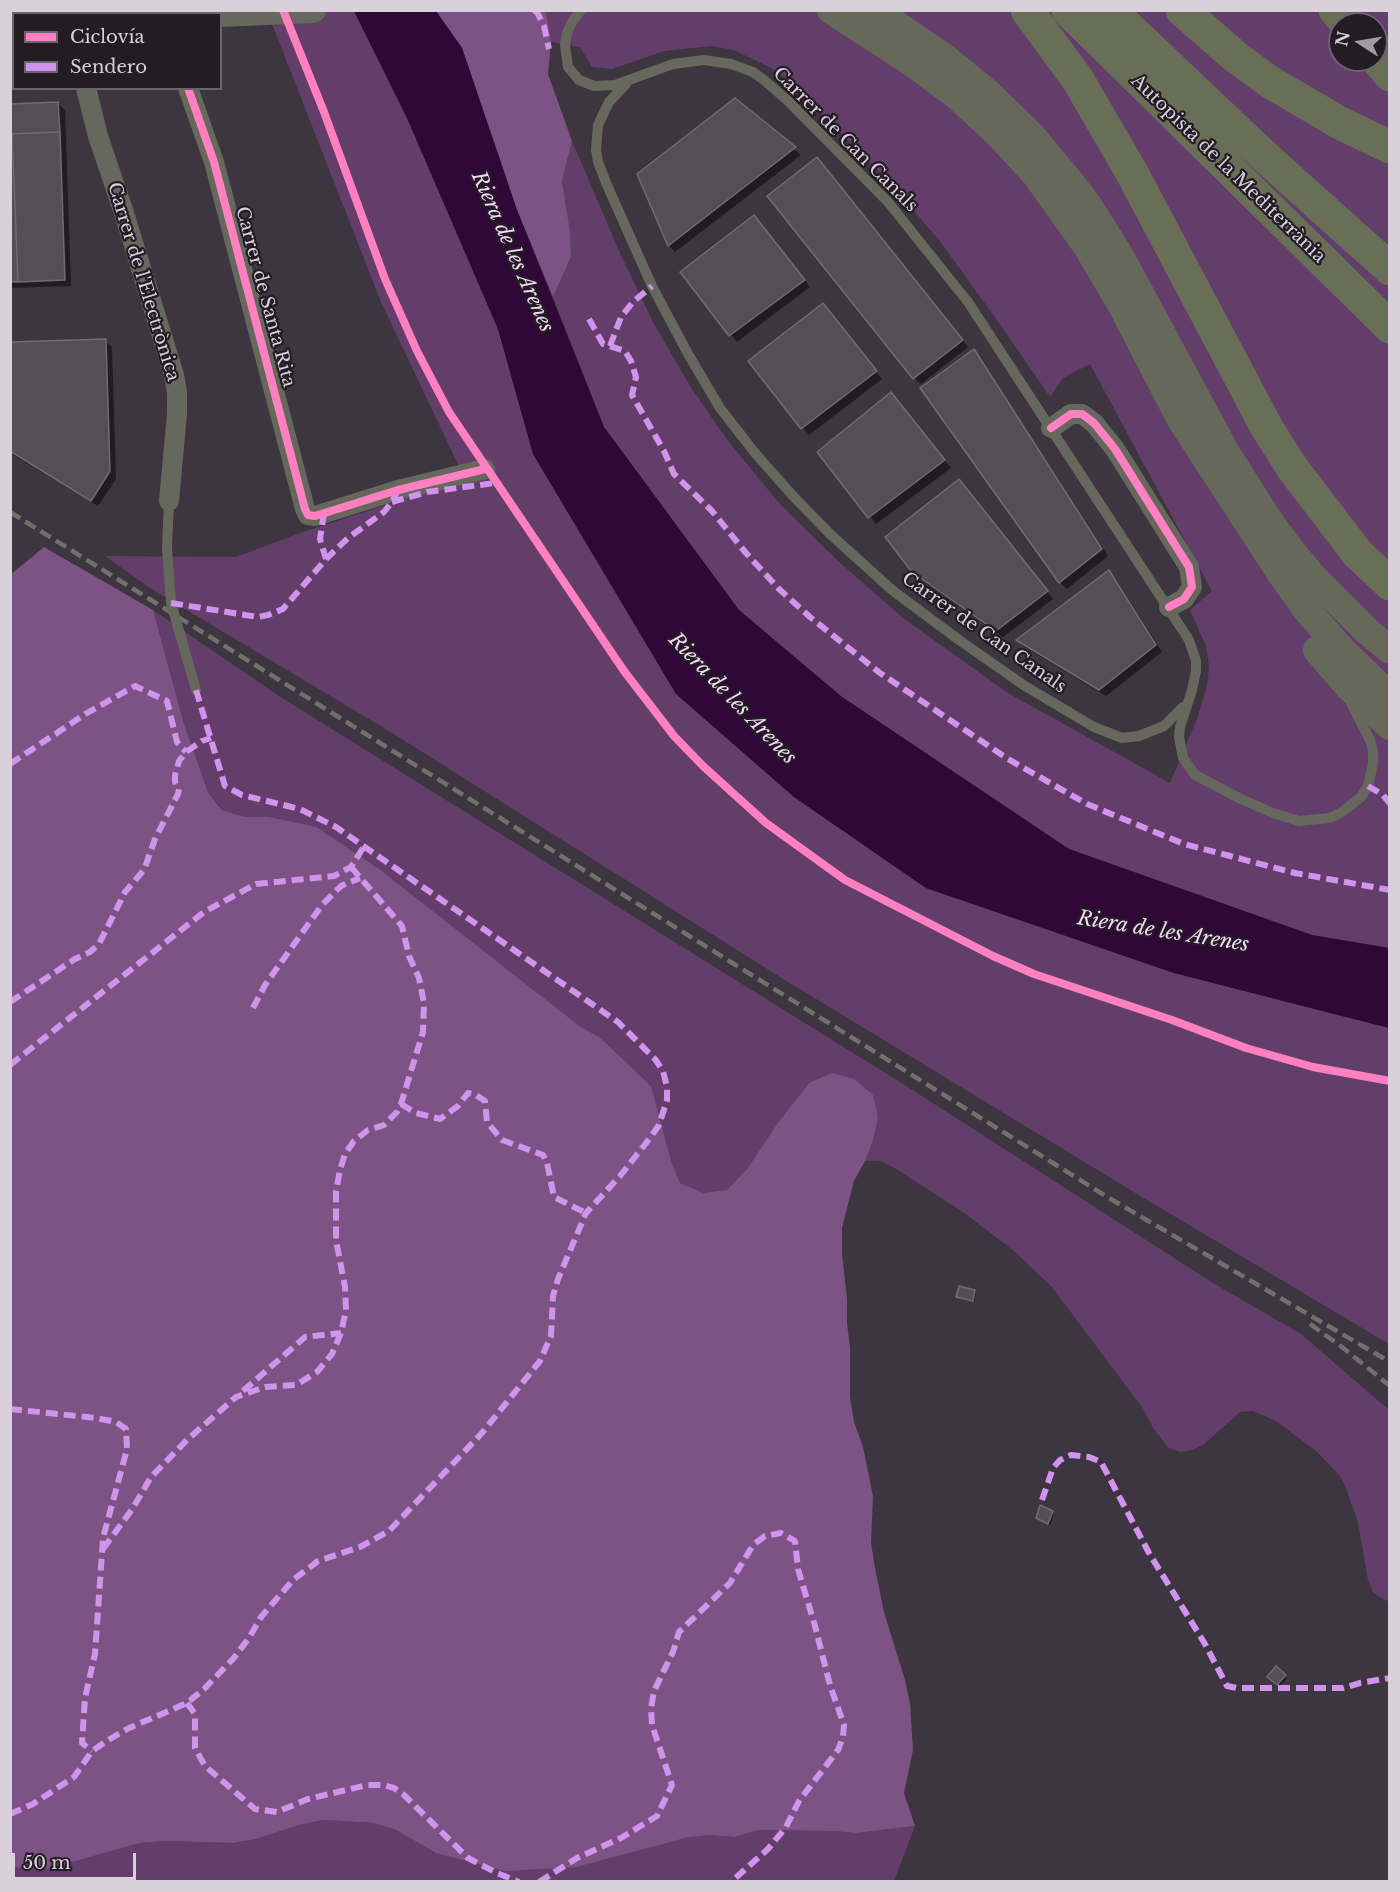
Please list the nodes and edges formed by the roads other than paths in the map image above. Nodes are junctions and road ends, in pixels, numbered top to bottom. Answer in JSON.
{"nodes":[{"id":1,"x":313,"y":10,"type":"edge"},
{"id":2,"x":581,"y":10,"type":"edge"},
{"id":3,"x":831,"y":10,"type":"edge"},
{"id":4,"x":874,"y":10,"type":"edge"},
{"id":5,"x":1027,"y":10,"type":"edge"},
{"id":6,"x":1068,"y":10,"type":"edge"},
{"id":7,"x":1110,"y":10,"type":"edge"},
{"id":8,"x":1182,"y":10,"type":"edge"},
{"id":9,"x":232,"y":13,"type":"edge"},
{"id":10,"x":634,"y":78,"type":"junction"},
{"id":11,"x":86,"y":90,"type":"edge"},
{"id":12,"x":189,"y":90,"type":"edge"},
{"id":13,"x":1389,"y":147,"type":"edge"},
{"id":14,"x":1389,"y":269,"type":"edge"},
{"id":15,"x":1389,"y":327,"type":"edge"},
{"id":16,"x":1181,"y":420,"type":"junction"},
{"id":17,"x":1052,"y":428,"type":"junction"},
{"id":18,"x":486,"y":469,"type":"dead end"},
{"id":19,"x":169,"y":501,"type":"joint"},
{"id":20,"x":1389,"y":584,"type":"edge"},
{"id":21,"x":1169,"y":607,"type":"junction"},
{"id":22,"x":1389,"y":650,"type":"edge"},
{"id":23,"x":1328,"y":663,"type":"junction"},
{"id":24,"x":196,"y":690,"type":"dead end"},
{"id":25,"x":1389,"y":696,"type":"edge"},
{"id":26,"x":1189,"y":700,"type":"junction"},
{"id":27,"x":1389,"y":726,"type":"edge"}],
"edges":[{"from":1,"to":9,"type":"street"},
{"from":2,"to":10,"type":"lane","name":"Carrer de Can Canals"},
{"from":3,"to":16,"type":"main road"},
{"from":4,"to":22,"type":"main road"},
{"from":5,"to":20,"type":"highway"},
{"from":6,"to":15,"type":"highway","name":"Autopista de la Mediterrània"},
{"from":7,"to":14,"type":"highway"},
{"from":8,"to":13,"type":"highway"},
{"from":10,"to":17,"type":"lane","name":"Carrer de Can Canals"},
{"from":10,"to":26,"type":"lane","name":"Carrer de Can Canals"},
{"from":11,"to":19,"type":"street","name":"Carrer de l'Electrònica"},
{"from":12,"to":18,"type":"street","name":"Carrer de Santa Rita"},
{"from":16,"to":23,"type":"main road"},
{"from":16,"to":25,"type":"main road"},
{"from":17,"to":21,"type":"lane","name":"Carrer de Can Canals"},
{"from":17,"to":21,"type":"street"},
{"from":19,"to":24,"type":"lane","name":"Carrer de l'Electrònica","bridge":true},
{"from":21,"to":26,"type":"lane","name":"Carrer de Can Canals"},
{"from":23,"to":26,"type":"lane","name":"Carrer de Can Canals"},
{"from":23,"to":27,"type":"main road"}]}
